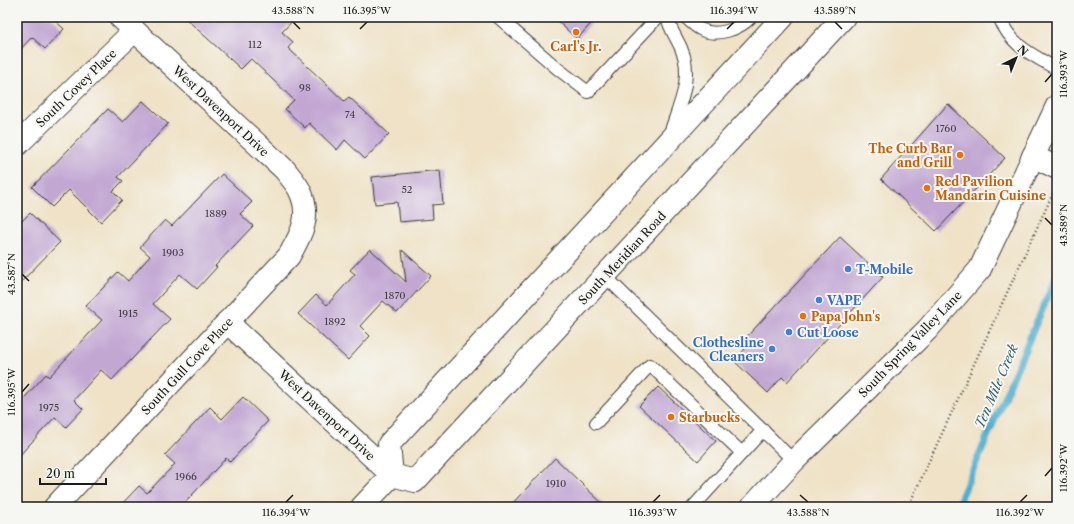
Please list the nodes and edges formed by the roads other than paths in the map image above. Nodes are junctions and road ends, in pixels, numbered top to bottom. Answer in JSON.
{"nodes":[{"id":1,"x":498,"y":17,"type":"edge"},
{"id":2,"x":658,"y":17,"type":"edge"},
{"id":3,"x":667,"y":17,"type":"edge"},
{"id":4,"x":685,"y":17,"type":"edge"},
{"id":5,"x":751,"y":17,"type":"edge"},
{"id":6,"x":783,"y":17,"type":"edge"},
{"id":7,"x":844,"y":17,"type":"edge"},
{"id":8,"x":999,"y":17,"type":"edge"},
{"id":9,"x":127,"y":24,"type":"edge"},
{"id":10,"x":1057,"y":69,"type":"edge"},
{"id":11,"x":1057,"y":106,"type":"edge"},
{"id":12,"x":668,"y":142,"type":"junction"},
{"id":13,"x":17,"y":145,"type":"edge"},
{"id":14,"x":1032,"y":156,"type":"junction"},
{"id":15,"x":1057,"y":168,"type":"edge"},
{"id":16,"x":306,"y":216,"type":"joint"},
{"id":17,"x":605,"y":276,"type":"junction"},
{"id":18,"x":227,"y":322,"type":"junction"},
{"id":19,"x":596,"y":423,"type":"dead end"},
{"id":20,"x":763,"y":430,"type":"junction"},
{"id":21,"x":742,"y":453,"type":"junction"},
{"id":22,"x":794,"y":461,"type":"junction"},
{"id":23,"x":392,"y":475,"type":"junction"},
{"id":24,"x":55,"y":507,"type":"edge"},
{"id":25,"x":362,"y":507,"type":"edge"},
{"id":26,"x":693,"y":507,"type":"edge"},
{"id":27,"x":752,"y":507,"type":"edge"}],
"edges":[{"from":1,"to":2,"type":"lane"},
{"from":3,"to":12,"type":"lane"},
{"from":4,"to":5,"type":"lane"},
{"from":6,"to":12,"type":"street"},
{"from":7,"to":17,"type":"street","name":"South Meridian Road"},
{"from":8,"to":10,"type":"lane"},
{"from":9,"to":13,"type":"street","name":"South Covey Place"},
{"from":9,"to":16,"type":"street","name":"West Davenport Drive"},
{"from":11,"to":14,"type":"street","name":"South Spring Valley Lane"},
{"from":12,"to":23,"type":"street"},
{"from":14,"to":15,"type":"street"},
{"from":14,"to":22,"type":"street","name":"South Spring Valley Lane"},
{"from":16,"to":18,"type":"street","name":"South Gull Cove Place"},
{"from":17,"to":20,"type":"lane"},
{"from":17,"to":23,"type":"street","name":"South Meridian Road"},
{"from":18,"to":23,"type":"street","name":"West Davenport Drive"},
{"from":18,"to":24,"type":"street","name":"South Gull Cove Place"},
{"from":19,"to":21,"type":"lane"},
{"from":20,"to":21,"type":"lane"},
{"from":20,"to":22,"type":"lane"},
{"from":21,"to":26,"type":"lane"},
{"from":22,"to":27,"type":"street","name":"South Spring Valley Lane"},
{"from":23,"to":25,"type":"street"}]}
